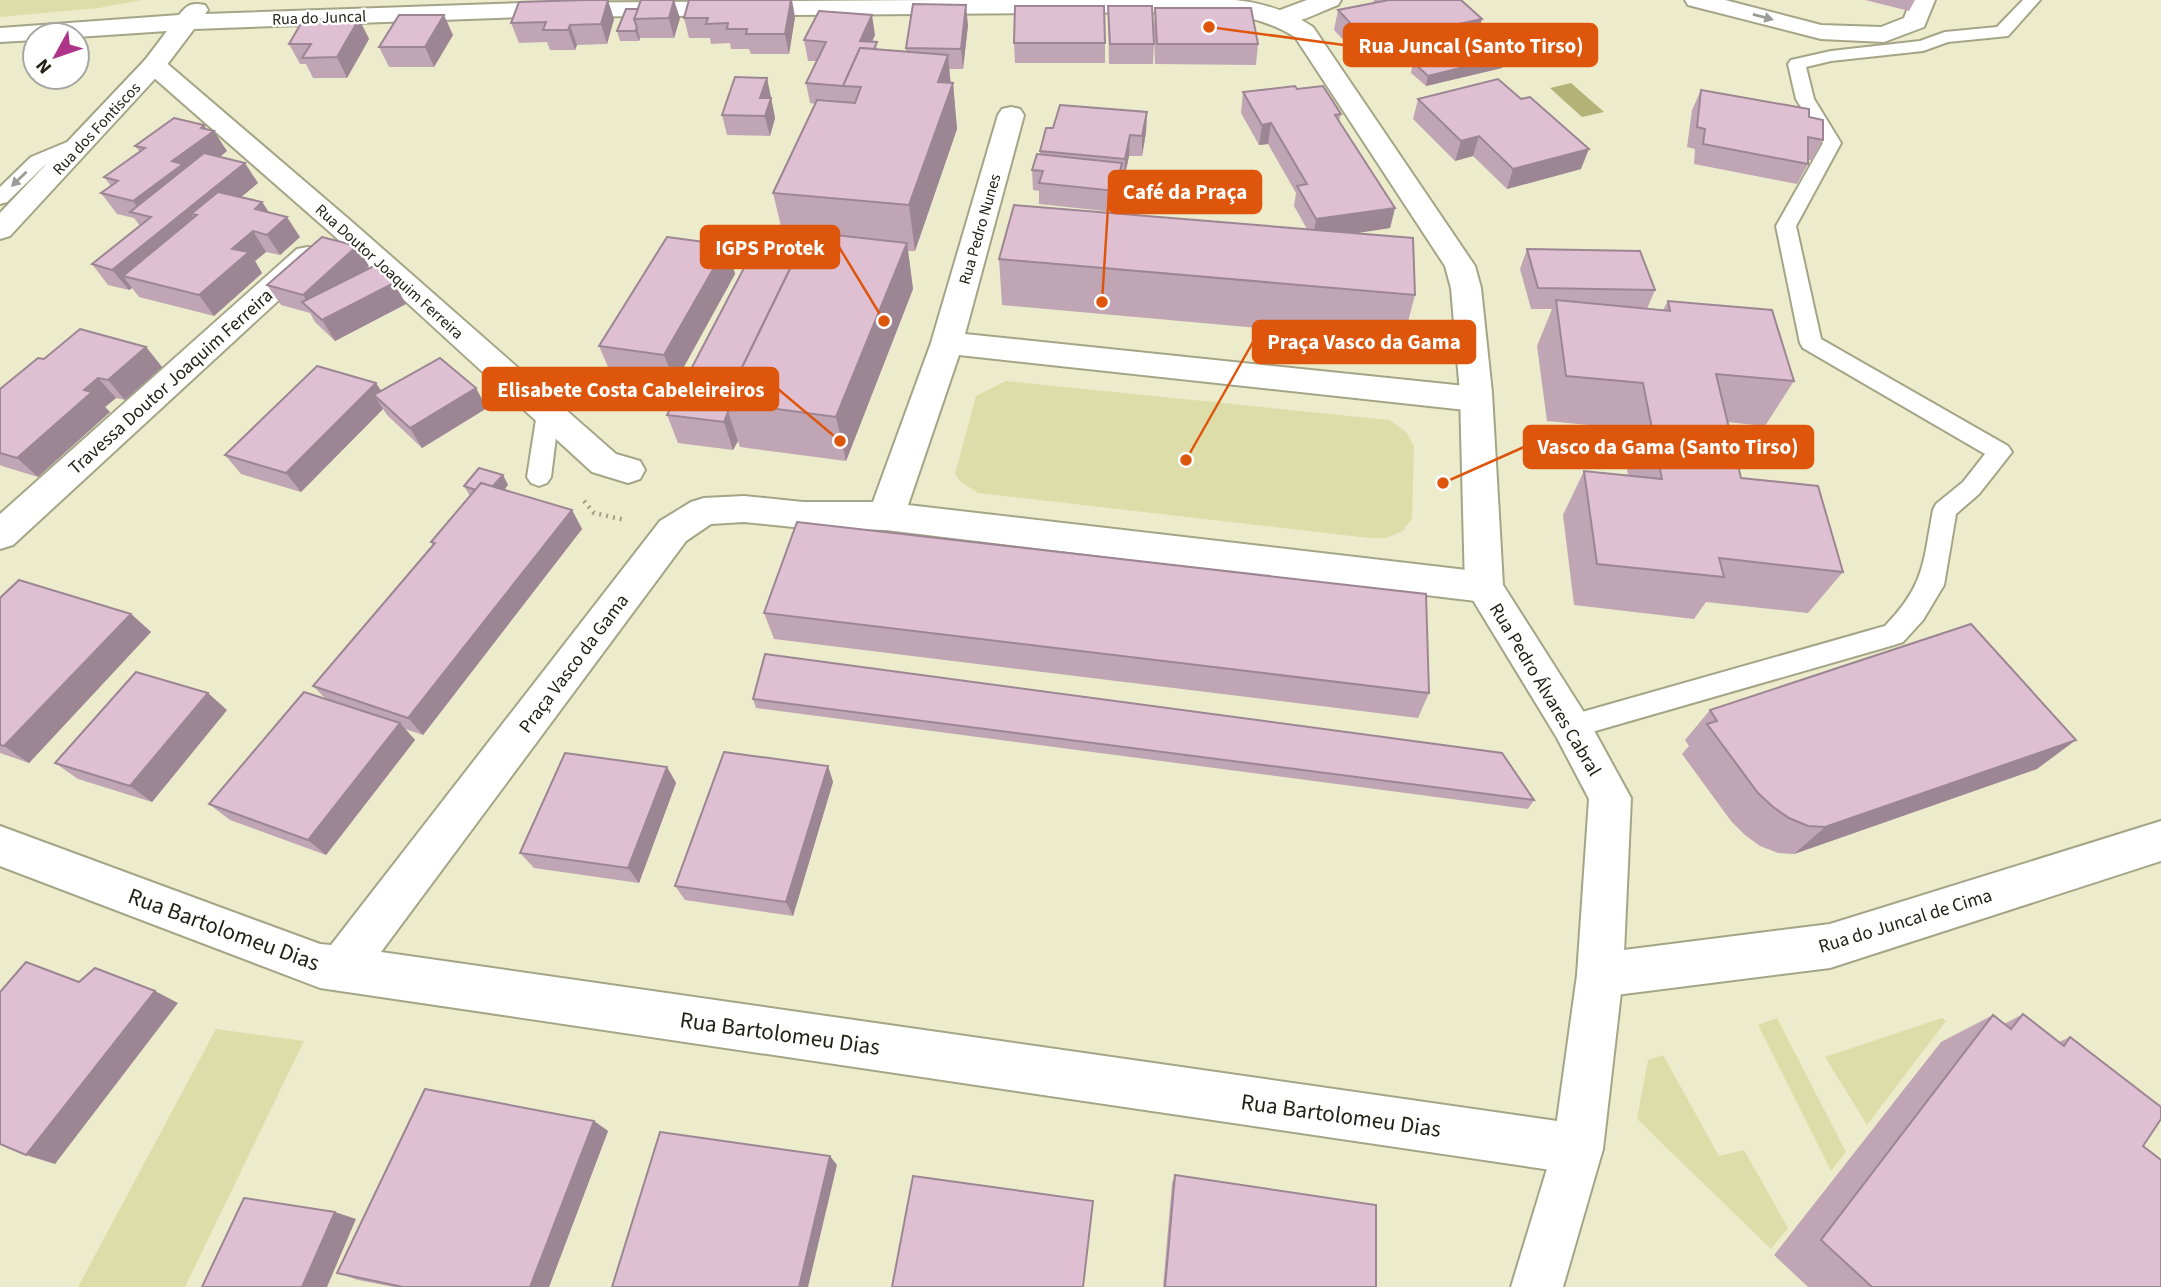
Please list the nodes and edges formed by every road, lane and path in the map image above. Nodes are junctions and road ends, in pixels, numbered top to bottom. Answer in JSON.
{"nodes":[{"id":1,"x":204,"y":0,"type":"edge"},
{"id":2,"x":1329,"y":0,"type":"edge"},
{"id":3,"x":1697,"y":0,"type":"edge"},
{"id":4,"x":1923,"y":0,"type":"edge"},
{"id":5,"x":2032,"y":0,"type":"edge"},
{"id":6,"x":1281,"y":18,"type":"junction"},
{"id":7,"x":187,"y":22,"type":"junction"},
{"id":8,"x":0,"y":35,"type":"edge"},
{"id":9,"x":154,"y":65,"type":"junction"},
{"id":10,"x":1011,"y":116,"type":"dead end"},
{"id":11,"x":84,"y":141,"type":"junction"},
{"id":12,"x":0,"y":198,"type":"edge"},
{"id":13,"x":341,"y":227,"type":"junction"},
{"id":14,"x":0,"y":230,"type":"edge"},
{"id":15,"x":947,"y":343,"type":"junction"},
{"id":16,"x":1475,"y":399,"type":"junction"},
{"id":17,"x":548,"y":413,"type":"junction"},
{"id":18,"x":628,"y":470,"type":"dead end"},
{"id":19,"x":539,"y":477,"type":"dead end"},
{"id":20,"x":886,"y":516,"type":"junction"},
{"id":21,"x":0,"y":535,"type":"edge"},
{"id":22,"x":1484,"y":587,"type":"junction"},
{"id":23,"x":1571,"y":726,"type":"junction"},
{"id":24,"x":2161,"y":841,"type":"edge"},
{"id":25,"x":0,"y":846,"type":"edge"},
{"id":26,"x":341,"y":969,"type":"junction"},
{"id":27,"x":1600,"y":975,"type":"junction"},
{"id":28,"x":1578,"y":1149,"type":"junction"},
{"id":29,"x":1537,"y":1287,"type":"edge"}],
"edges":[{"from":1,"to":7,"type":"street","name":"Rua dos Fontiscos"},
{"from":2,"to":6,"type":"street"},
{"from":3,"to":4,"type":"street","one_way":true},
{"from":5,"to":23,"type":"lane"},
{"from":6,"to":7,"type":"street","name":"Rua do Juncal"},
{"from":6,"to":16,"type":"street","name":"Rua Pedro Álvares Cabral"},
{"from":7,"to":8,"type":"street","name":"Rua do Juncal"},
{"from":7,"to":9,"type":"street","name":"Rua dos Fontiscos"},
{"from":9,"to":11,"type":"street","name":"Rua dos Fontiscos"},
{"from":9,"to":13,"type":"street","name":"Rua Doutor Joaquim Ferreira"},
{"from":10,"to":15,"type":"street","name":"Rua Pedro Nunes"},
{"from":11,"to":12,"type":"lane","one_way":true},
{"from":11,"to":14,"type":"street","name":"Rua dos Fontiscos"},
{"from":13,"to":17,"type":"street","name":"Rua Doutor Joaquim Ferreira"},
{"from":13,"to":21,"type":"street","name":"Travessa Doutor Joaquim Ferreira"},
{"from":15,"to":16,"type":"street"},
{"from":15,"to":20,"type":"street"},
{"from":16,"to":22,"type":"street","name":"Rua Pedro Álvares Cabral"},
{"from":17,"to":18,"type":"street","name":"Rua Doutor Joaquim Ferreira"},
{"from":17,"to":19,"type":"lane"},
{"from":20,"to":22,"type":"street","name":"Praça Vasco da Gama"},
{"from":20,"to":26,"type":"street","name":"Praça Vasco da Gama"},
{"from":22,"to":23,"type":"street","name":"Rua Pedro Álvares Cabral"},
{"from":23,"to":27,"type":"street","name":"Rua Pedro Álvares Cabral"},
{"from":24,"to":27,"type":"street","name":"Rua do Juncal de Cima"},
{"from":25,"to":26,"type":"street","name":"Rua Bartolomeu Dias"},
{"from":26,"to":28,"type":"street","name":"Rua Bartolomeu Dias"},
{"from":27,"to":28,"type":"street","name":"Rua Pedro Álvares Cabral"},
{"from":28,"to":29,"type":"street","name":"Rua Pedro Álvares Cabral"}]}
